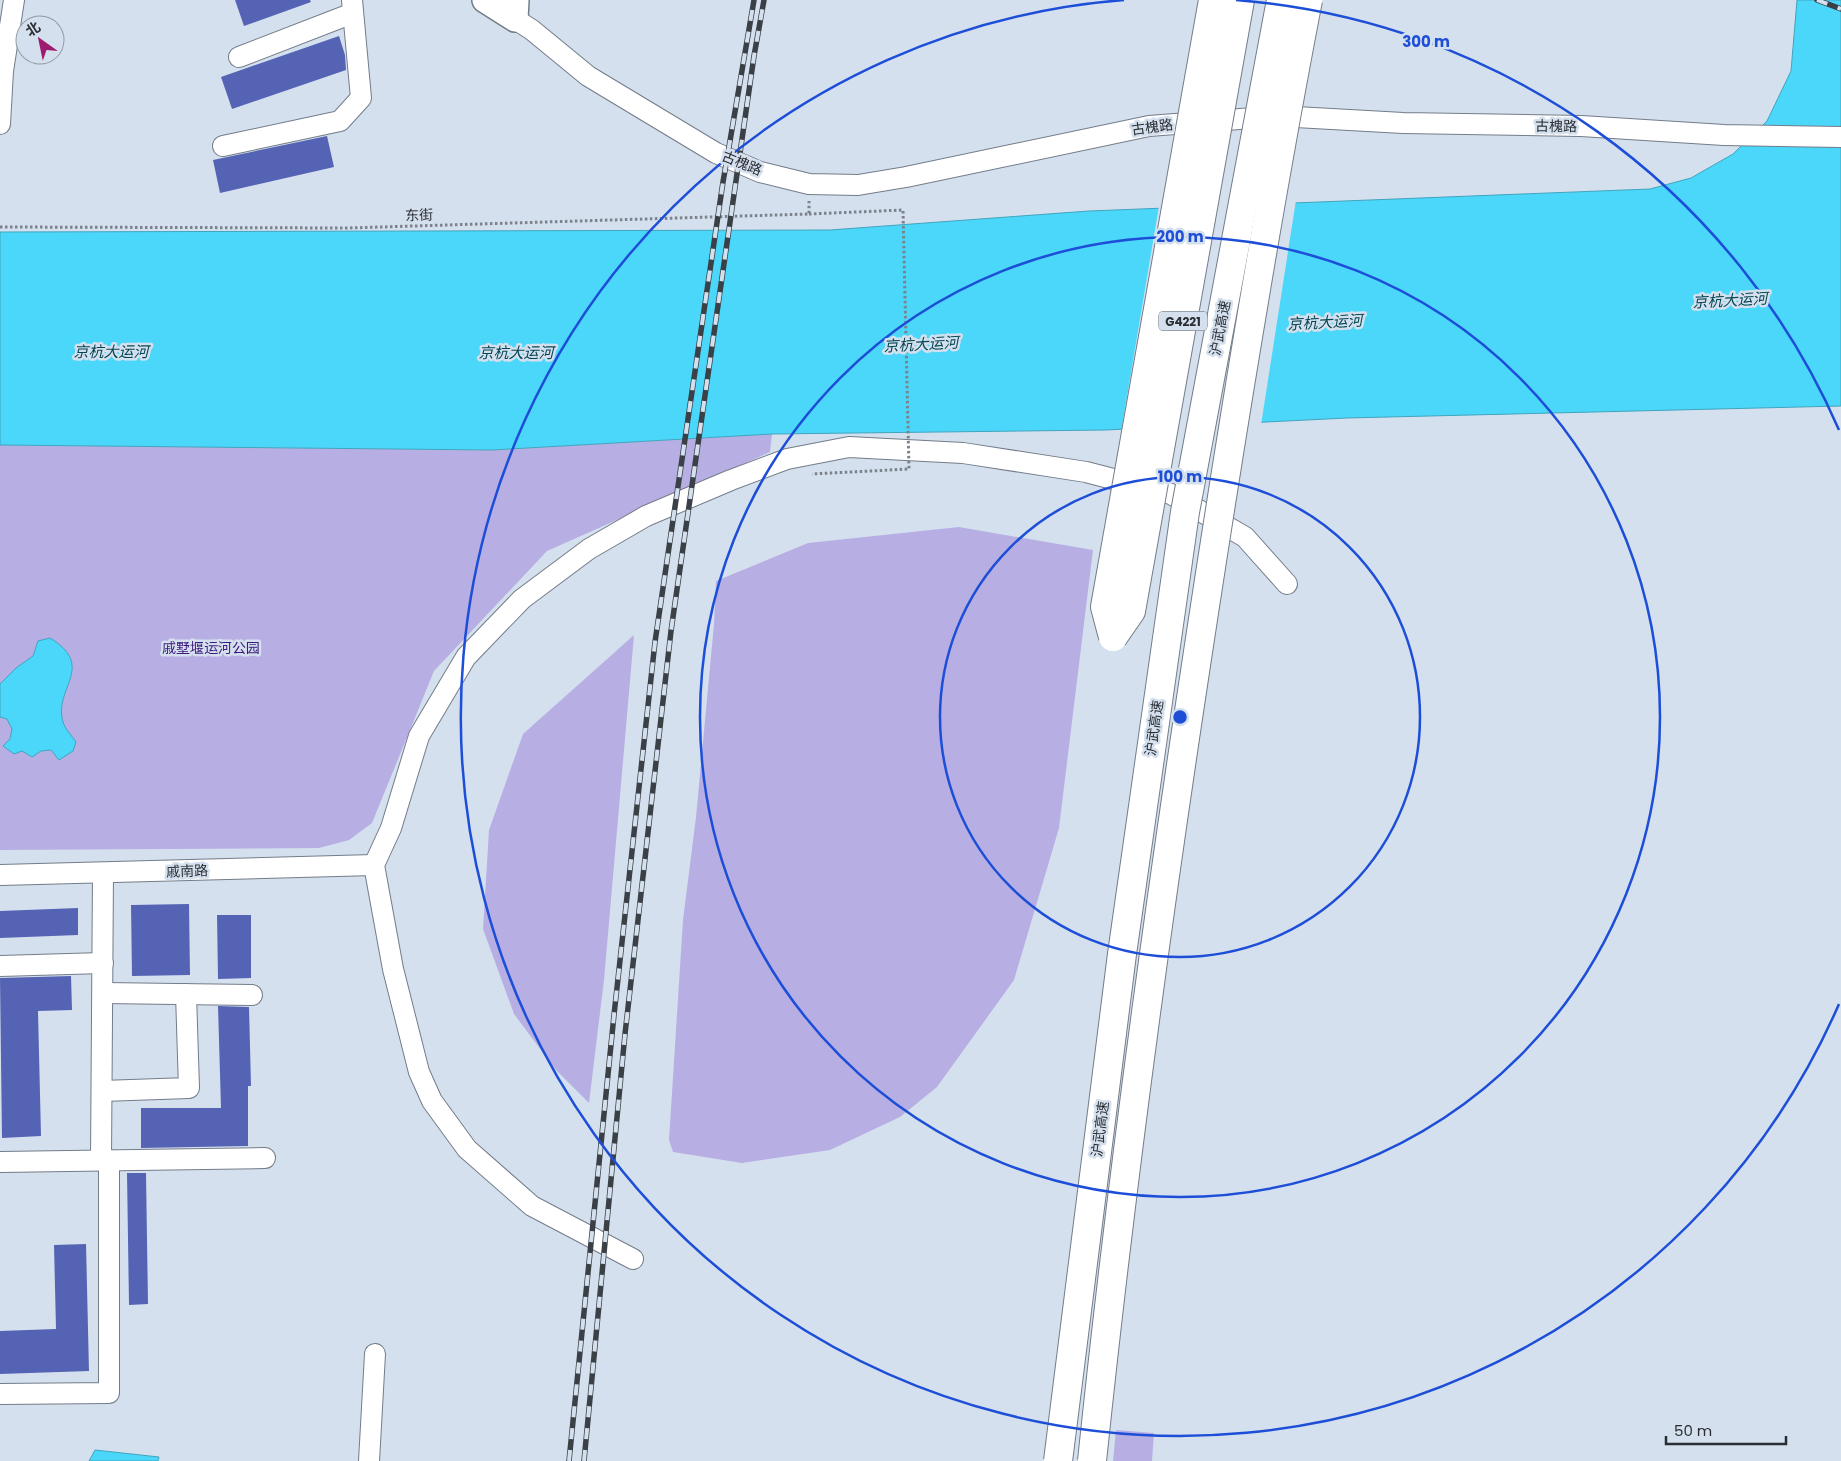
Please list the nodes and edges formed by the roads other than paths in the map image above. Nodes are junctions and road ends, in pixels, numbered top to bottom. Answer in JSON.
{"nodes":[{"id":1,"x":14,"y":0,"type":"edge"},
{"id":2,"x":1213,"y":0,"type":"edge"},
{"id":3,"x":1240,"y":0,"type":"edge"},
{"id":4,"x":1282,"y":0,"type":"edge"},
{"id":5,"x":1308,"y":0,"type":"edge"},
{"id":6,"x":488,"y":1,"type":"edge"},
{"id":7,"x":352,"y":7,"type":"edge"},
{"id":8,"x":515,"y":10,"type":"edge"},
{"id":9,"x":239,"y":56,"type":"dead end"},
{"id":10,"x":0,"y":124,"type":"edge"},
{"id":11,"x":1841,"y":137,"type":"edge"},
{"id":12,"x":223,"y":146,"type":"dead end"},
{"id":13,"x":1287,"y":584,"type":"dead end"},
{"id":14,"x":374,"y":865,"type":"junction"},
{"id":15,"x":104,"y":873,"type":"junction"},
{"id":16,"x":0,"y":875,"type":"edge"},
{"id":17,"x":103,"y":963,"type":"junction"},
{"id":18,"x":0,"y":966,"type":"edge"},
{"id":19,"x":102,"y":993,"type":"junction"},
{"id":20,"x":186,"y":994,"type":"junction"},
{"id":21,"x":252,"y":995,"type":"dead end"},
{"id":22,"x":102,"y":1091,"type":"junction"},
{"id":23,"x":265,"y":1158,"type":"dead end"},
{"id":24,"x":105,"y":1160,"type":"junction"},
{"id":25,"x":0,"y":1162,"type":"edge"},
{"id":26,"x":633,"y":1259,"type":"dead end"},
{"id":27,"x":375,"y":1354,"type":"dead end"},
{"id":28,"x":0,"y":1394,"type":"edge"},
{"id":29,"x":369,"y":1461,"type":"edge"},
{"id":30,"x":1058,"y":1461,"type":"edge"},
{"id":31,"x":1092,"y":1461,"type":"edge"}],
"edges":[{"from":1,"to":10,"type":"street"},
{"from":2,"to":3,"type":"highway","number":"G4221","bridge":true},
{"from":4,"to":30,"type":"highway","name":"沪武高速","number":"G4221","bridge":true},
{"from":5,"to":31,"type":"highway","name":"沪武高速","bridge":true},
{"from":6,"to":8,"type":"main road"},
{"from":7,"to":9,"type":"street"},
{"from":7,"to":12,"type":"street"},
{"from":8,"to":11,"type":"street","name":"古槐路"},
{"from":13,"to":14,"type":"street"},
{"from":14,"to":15,"type":"street","name":"戚南路"},
{"from":14,"to":26,"type":"street"},
{"from":15,"to":16,"type":"street","name":"戚南路"},
{"from":15,"to":17,"type":"street"},
{"from":17,"to":18,"type":"street"},
{"from":17,"to":19,"type":"street"},
{"from":19,"to":20,"type":"street"},
{"from":19,"to":22,"type":"street"},
{"from":20,"to":21,"type":"street"},
{"from":20,"to":22,"type":"street"},
{"from":22,"to":24,"type":"street"},
{"from":23,"to":24,"type":"street"},
{"from":24,"to":25,"type":"street"},
{"from":24,"to":28,"type":"street"},
{"from":27,"to":29,"type":"street"}]}
